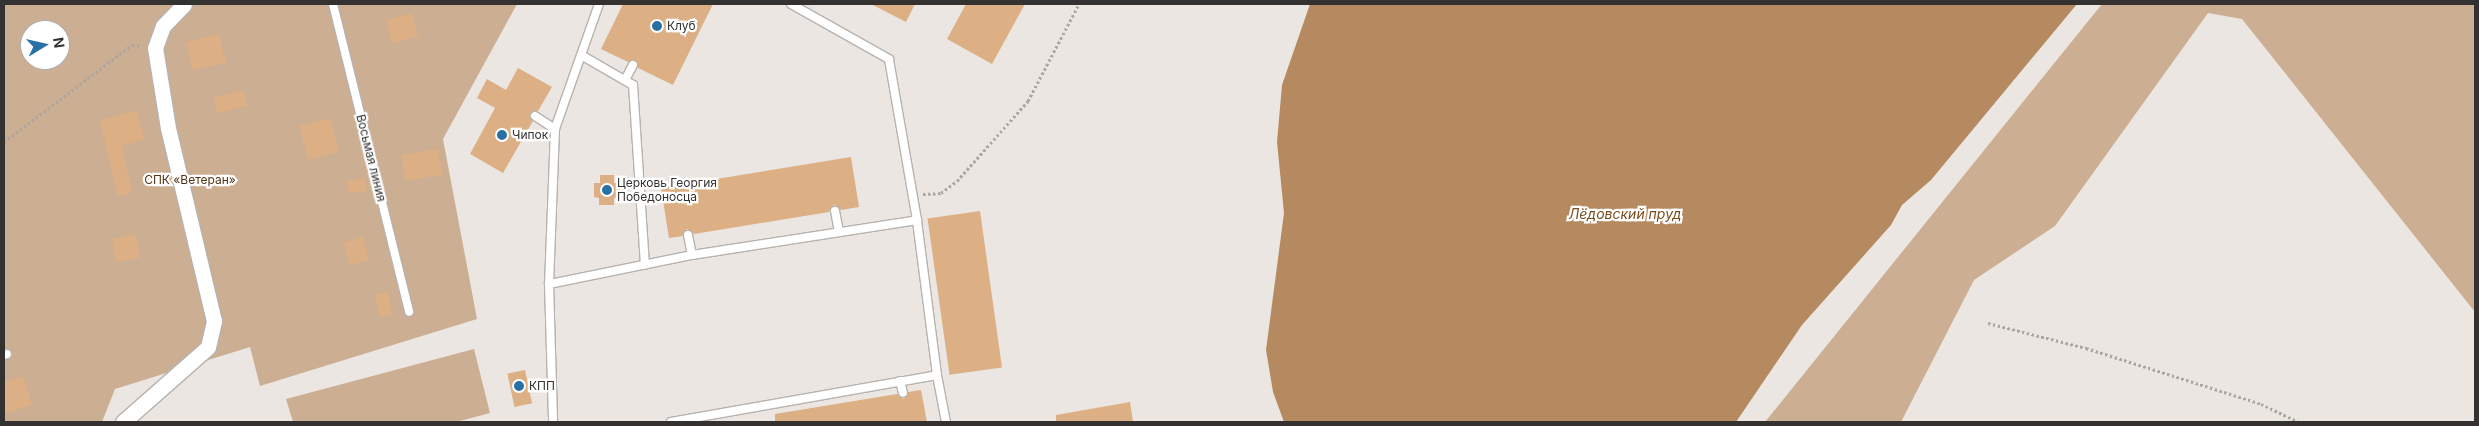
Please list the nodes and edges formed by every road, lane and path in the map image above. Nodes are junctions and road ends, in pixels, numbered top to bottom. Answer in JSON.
{"nodes":[{"id":1,"x":184,"y":4,"type":"edge"},
{"id":2,"x":333,"y":4,"type":"edge"},
{"id":3,"x":599,"y":4,"type":"edge"},
{"id":4,"x":791,"y":4,"type":"edge"},
{"id":5,"x":1079,"y":4,"type":"edge"},
{"id":6,"x":155,"y":48,"type":"junction"},
{"id":7,"x":581,"y":55,"type":"junction"},
{"id":8,"x":632,"y":65,"type":"dead end"},
{"id":9,"x":625,"y":80,"type":"junction"},
{"id":10,"x":535,"y":116,"type":"dead end"},
{"id":11,"x":555,"y":129,"type":"junction"},
{"id":12,"x":4,"y":142,"type":"edge"},
{"id":13,"x":912,"y":195,"type":"junction"},
{"id":14,"x":835,"y":211,"type":"dead end"},
{"id":15,"x":917,"y":220,"type":"junction"},
{"id":16,"x":839,"y":232,"type":"junction"},
{"id":17,"x":688,"y":235,"type":"dead end"},
{"id":18,"x":692,"y":255,"type":"junction"},
{"id":19,"x":645,"y":265,"type":"junction"},
{"id":20,"x":549,"y":284,"type":"junction"},
{"id":21,"x":409,"y":312,"type":"dead end"},
{"id":22,"x":1988,"y":323,"type":"dead end"},
{"id":23,"x":937,"y":375,"type":"junction"},
{"id":24,"x":900,"y":381,"type":"junction"},
{"id":25,"x":903,"y":393,"type":"dead end"},
{"id":26,"x":123,"y":422,"type":"edge"},
{"id":27,"x":553,"y":422,"type":"edge"},
{"id":28,"x":671,"y":422,"type":"edge"},
{"id":29,"x":946,"y":422,"type":"edge"},
{"id":30,"x":2298,"y":422,"type":"edge"}],
"edges":[{"from":1,"to":6,"type":"street"},
{"from":2,"to":21,"type":"lane","name":"Восьмая линия"},
{"from":3,"to":7,"type":"lane"},
{"from":4,"to":13,"type":"lane"},
{"from":5,"to":13,"type":"path"},
{"from":6,"to":12,"type":"path"},
{"from":6,"to":26,"type":"street"},
{"from":7,"to":9,"type":"lane"},
{"from":7,"to":11,"type":"lane"},
{"from":8,"to":9,"type":"lane"},
{"from":9,"to":19,"type":"lane"},
{"from":10,"to":11,"type":"lane"},
{"from":11,"to":20,"type":"lane"},
{"from":13,"to":15,"type":"lane"},
{"from":14,"to":16,"type":"lane"},
{"from":15,"to":16,"type":"lane"},
{"from":15,"to":23,"type":"lane"},
{"from":16,"to":18,"type":"lane"},
{"from":17,"to":18,"type":"lane"},
{"from":18,"to":19,"type":"lane"},
{"from":19,"to":20,"type":"lane"},
{"from":20,"to":27,"type":"lane"},
{"from":22,"to":30,"type":"path"},
{"from":23,"to":24,"type":"lane"},
{"from":23,"to":29,"type":"lane"},
{"from":24,"to":25,"type":"lane"},
{"from":24,"to":28,"type":"lane"}]}
